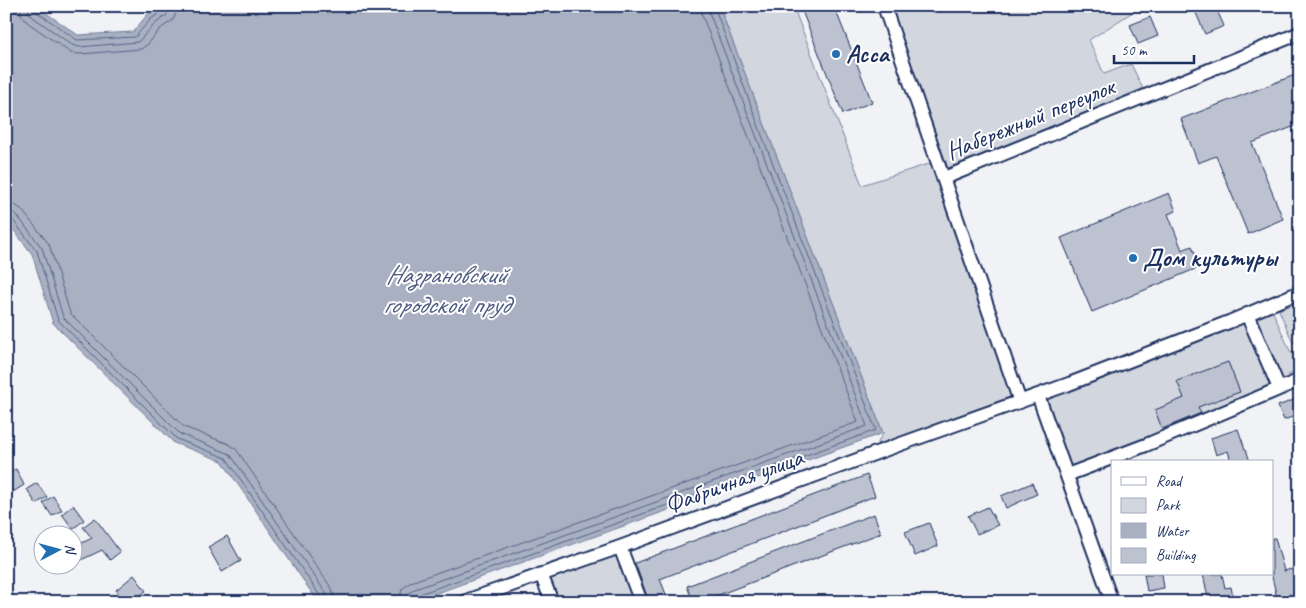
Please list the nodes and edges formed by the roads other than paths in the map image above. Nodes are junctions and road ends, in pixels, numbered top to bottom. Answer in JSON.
{"nodes":[{"id":1,"x":884,"y":6,"type":"edge"},
{"id":2,"x":1300,"y":33,"type":"edge"},
{"id":3,"x":944,"y":178,"type":"junction"},
{"id":4,"x":1300,"y":292,"type":"edge"},
{"id":5,"x":1246,"y":314,"type":"junction"},
{"id":6,"x":1300,"y":380,"type":"edge"},
{"id":7,"x":1279,"y":388,"type":"junction"},
{"id":8,"x":1038,"y":394,"type":"junction"},
{"id":9,"x":1020,"y":402,"type":"junction"},
{"id":10,"x":1067,"y":474,"type":"junction"},
{"id":11,"x":620,"y":547,"type":"junction"},
{"id":12,"x":541,"y":574,"type":"junction"},
{"id":13,"x":463,"y":602,"type":"edge"},
{"id":14,"x":552,"y":602,"type":"edge"},
{"id":15,"x":641,"y":602,"type":"edge"},
{"id":16,"x":1112,"y":602,"type":"edge"}],
"edges":[{"from":1,"to":3,"type":"street"},
{"from":2,"to":3,"type":"street","name":"Набережный переулок"},
{"from":3,"to":9,"type":"street"},
{"from":4,"to":5,"type":"street","name":"Фабричная улица"},
{"from":5,"to":7,"type":"street"},
{"from":5,"to":8,"type":"street","name":"Фабричная улица"},
{"from":6,"to":7,"type":"street"},
{"from":7,"to":10,"type":"street"},
{"from":8,"to":9,"type":"street","name":"Фабричная улица"},
{"from":8,"to":10,"type":"street"},
{"from":9,"to":11,"type":"street","name":"Фабричная улица"},
{"from":10,"to":16,"type":"street"},
{"from":11,"to":12,"type":"street","name":"Фабричная улица"},
{"from":11,"to":15,"type":"street"},
{"from":12,"to":13,"type":"street","name":"Фабричная улица"},
{"from":12,"to":14,"type":"street"}]}
